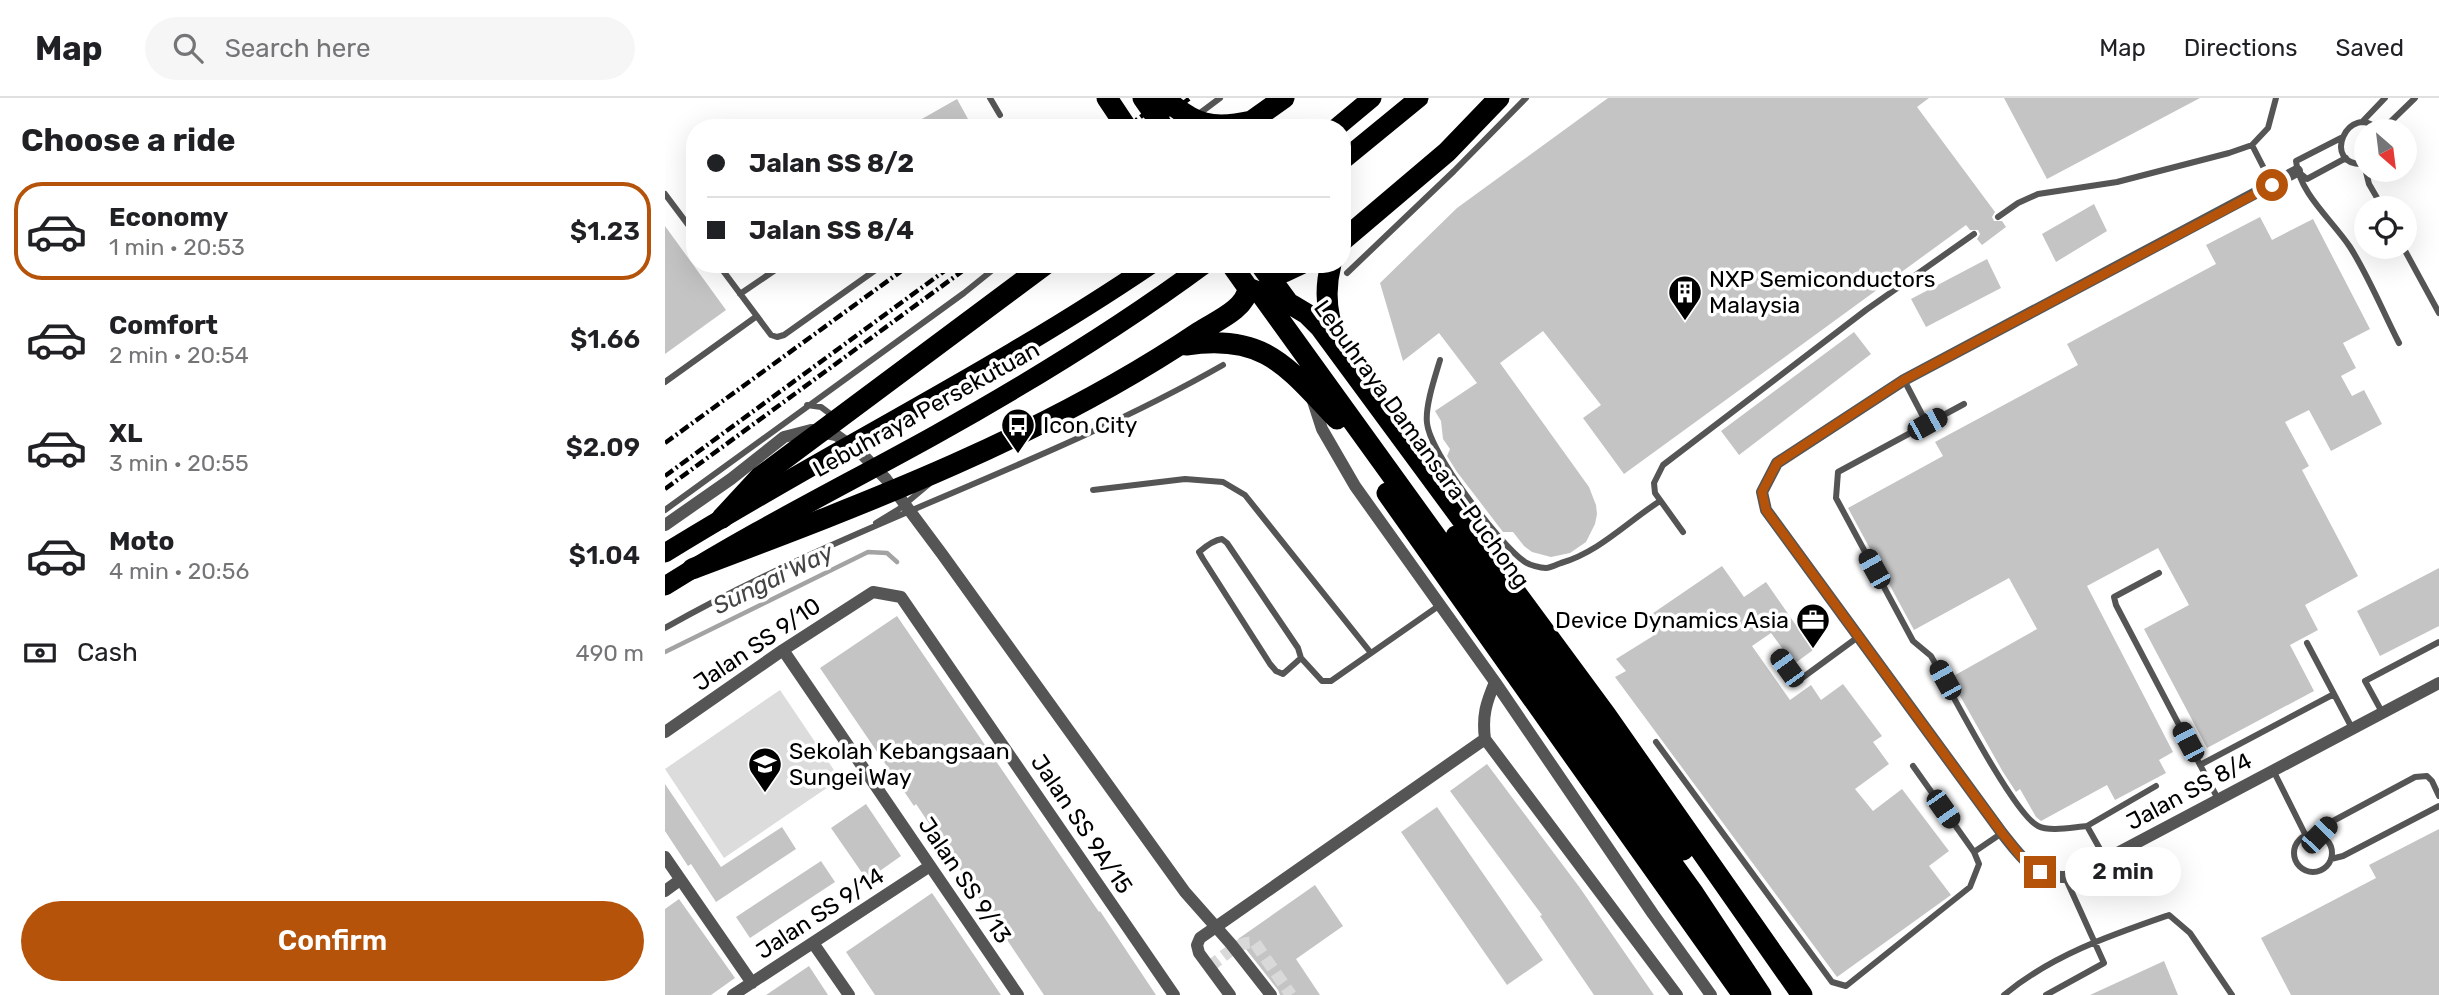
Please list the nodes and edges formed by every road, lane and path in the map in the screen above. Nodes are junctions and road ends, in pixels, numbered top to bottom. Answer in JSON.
{"nodes":[{"id":1,"x":990,"y":98,"type":"edge"},
{"id":2,"x":1143,"y":98,"type":"edge"},
{"id":3,"x":1162,"y":98,"type":"edge"},
{"id":4,"x":1220,"y":98,"type":"edge"},
{"id":5,"x":1283,"y":98,"type":"edge"},
{"id":6,"x":1372,"y":98,"type":"edge"},
{"id":7,"x":1419,"y":98,"type":"edge"},
{"id":8,"x":1499,"y":98,"type":"edge"},
{"id":9,"x":1526,"y":98,"type":"edge"},
{"id":10,"x":2276,"y":98,"type":"edge"},
{"id":11,"x":2385,"y":98,"type":"edge"},
{"id":12,"x":2415,"y":98,"type":"edge"},
{"id":13,"x":1000,"y":116,"type":"dead end"},
{"id":14,"x":1158,"y":119,"type":"edge"},
{"id":15,"x":1180,"y":119,"type":"edge"},
{"id":16,"x":1194,"y":119,"type":"edge"},
{"id":17,"x":1254,"y":119,"type":"edge"},
{"id":18,"x":1347,"y":119,"type":"edge"},
{"id":19,"x":2365,"y":119,"type":"edge"},
{"id":20,"x":2393,"y":119,"type":"edge"},
{"id":21,"x":2354,"y":125,"type":"edge"},
{"id":22,"x":2341,"y":138,"type":"junction"},
{"id":23,"x":2252,"y":145,"type":"junction"},
{"id":24,"x":1351,"y":154,"type":"edge"},
{"id":25,"x":2347,"y":158,"type":"junction"},
{"id":26,"x":2354,"y":162,"type":"edge"},
{"id":27,"x":2297,"y":171,"type":"junction"},
{"id":28,"x":2272,"y":185,"type":"junction"},
{"id":29,"x":665,"y":194,"type":"edge"},
{"id":30,"x":1998,"y":216,"type":"dead end"},
{"id":31,"x":686,"y":222,"type":"edge"},
{"id":32,"x":1974,"y":234,"type":"dead end"},
{"id":33,"x":1351,"y":235,"type":"edge"},
{"id":34,"x":1351,"y":259,"type":"edge"},
{"id":35,"x":2410,"y":259,"type":"edge"},
{"id":36,"x":725,"y":273,"type":"edge"},
{"id":37,"x":771,"y":273,"type":"edge"},
{"id":38,"x":871,"y":273,"type":"edge"},
{"id":39,"x":989,"y":273,"type":"edge"},
{"id":40,"x":1034,"y":273,"type":"edge"},
{"id":41,"x":1137,"y":273,"type":"edge"},
{"id":42,"x":1192,"y":273,"type":"edge"},
{"id":43,"x":1237,"y":273,"type":"edge"},
{"id":44,"x":1246,"y":273,"type":"edge"},
{"id":45,"x":1278,"y":273,"type":"edge"},
{"id":46,"x":1284,"y":273,"type":"edge"},
{"id":47,"x":1335,"y":273,"type":"edge"},
{"id":48,"x":1248,"y":288,"type":"junction"},
{"id":49,"x":740,"y":294,"type":"junction"},
{"id":50,"x":1273,"y":299,"type":"junction"},
{"id":51,"x":2439,"y":313,"type":"edge"},
{"id":52,"x":757,"y":316,"type":"junction"},
{"id":53,"x":2399,"y":344,"type":"dead end"},
{"id":54,"x":1179,"y":346,"type":"junction"},
{"id":55,"x":1346,"y":360,"type":"junction"},
{"id":56,"x":1440,"y":360,"type":"dead end"},
{"id":57,"x":1223,"y":365,"type":"dead end"},
{"id":58,"x":1904,"y":380,"type":"junction"},
{"id":59,"x":665,"y":382,"type":"edge"},
{"id":60,"x":1310,"y":391,"type":"junction"},
{"id":61,"x":1964,"y":404,"type":"dead end"},
{"id":62,"x":807,"y":405,"type":"junction"},
{"id":63,"x":837,"y":419,"type":"junction"},
{"id":64,"x":1337,"y":419,"type":"junction"},
{"id":65,"x":1927,"y":424,"type":"junction"},
{"id":66,"x":943,"y":471,"type":"junction"},
{"id":67,"x":1093,"y":490,"type":"dead end"},
{"id":68,"x":1660,"y":501,"type":"junction"},
{"id":69,"x":665,"y":510,"type":"edge"},
{"id":70,"x":722,"y":518,"type":"junction"},
{"id":71,"x":665,"y":525,"type":"edge"},
{"id":72,"x":1683,"y":531,"type":"dead end"},
{"id":73,"x":859,"y":533,"type":"junction"},
{"id":74,"x":665,"y":553,"type":"edge"},
{"id":75,"x":692,"y":569,"type":"junction"},
{"id":76,"x":2159,"y":573,"type":"dead end"},
{"id":77,"x":665,"y":586,"type":"edge"},
{"id":78,"x":873,"y":592,"type":"joint"},
{"id":79,"x":1440,"y":605,"type":"junction"},
{"id":80,"x":665,"y":628,"type":"edge"},
{"id":81,"x":1858,"y":637,"type":"junction"},
{"id":82,"x":2439,"y":642,"type":"edge"},
{"id":83,"x":2307,"y":643,"type":"dead end"},
{"id":84,"x":783,"y":650,"type":"junction"},
{"id":85,"x":1371,"y":653,"type":"junction"},
{"id":86,"x":1777,"y":654,"type":"dead end"},
{"id":87,"x":1301,"y":658,"type":"junction"},
{"id":88,"x":1495,"y":682,"type":"junction"},
{"id":89,"x":2437,"y":688,"type":"edge"},
{"id":90,"x":2334,"y":694,"type":"junction"},
{"id":91,"x":2382,"y":712,"type":"junction"},
{"id":92,"x":2352,"y":729,"type":"junction"},
{"id":93,"x":665,"y":732,"type":"edge"},
{"id":94,"x":1486,"y":739,"type":"junction"},
{"id":95,"x":1656,"y":742,"type":"dead end"},
{"id":96,"x":2200,"y":765,"type":"junction"},
{"id":97,"x":1913,"y":766,"type":"dead end"},
{"id":98,"x":2273,"y":770,"type":"junction"},
{"id":99,"x":2156,"y":786,"type":"dead end"},
{"id":100,"x":2439,"y":796,"type":"edge"},
{"id":101,"x":2218,"y":799,"type":"junction"},
{"id":102,"x":2439,"y":806,"type":"edge"},
{"id":103,"x":2087,"y":826,"type":"junction"},
{"id":104,"x":2002,"y":833,"type":"junction"},
{"id":105,"x":2319,"y":835,"type":"junction"},
{"id":106,"x":2307,"y":836,"type":"junction"},
{"id":107,"x":1974,"y":852,"type":"junction"},
{"id":108,"x":665,"y":857,"type":"edge"},
{"id":109,"x":2106,"y":859,"type":"junction"},
{"id":110,"x":2331,"y":859,"type":"junction"},
{"id":111,"x":930,"y":866,"type":"junction"},
{"id":112,"x":2065,"y":877,"type":"junction"},
{"id":113,"x":680,"y":880,"type":"junction"},
{"id":114,"x":1700,"y":889,"type":"junction"},
{"id":115,"x":665,"y":891,"type":"edge"},
{"id":116,"x":2095,"y":941,"type":"junction"},
{"id":117,"x":813,"y":943,"type":"junction"},
{"id":118,"x":752,"y":983,"type":"junction"},
{"id":119,"x":733,"y":995,"type":"edge"},
{"id":120,"x":849,"y":995,"type":"edge"},
{"id":121,"x":1018,"y":995,"type":"edge"},
{"id":122,"x":1174,"y":995,"type":"edge"},
{"id":123,"x":1230,"y":995,"type":"edge"},
{"id":124,"x":1271,"y":995,"type":"edge"},
{"id":125,"x":1677,"y":995,"type":"edge"},
{"id":126,"x":1711,"y":995,"type":"edge"},
{"id":127,"x":1743,"y":995,"type":"edge"},
{"id":128,"x":1761,"y":995,"type":"edge"},
{"id":129,"x":1788,"y":995,"type":"edge"},
{"id":130,"x":1802,"y":995,"type":"edge"},
{"id":131,"x":2004,"y":995,"type":"edge"},
{"id":132,"x":2046,"y":995,"type":"edge"},
{"id":133,"x":2232,"y":995,"type":"edge"}],
"edges":[{"from":1,"to":13,"type":"lane"},
{"from":2,"to":14,"type":"highway"},
{"from":3,"to":15,"type":"highway"},
{"from":4,"to":16,"type":"lane"},
{"from":5,"to":17,"type":"highway"},
{"from":6,"to":18,"type":"highway"},
{"from":7,"to":24,"type":"highway"},
{"from":8,"to":33,"type":"highway"},
{"from":9,"to":34,"type":"lane"},
{"from":10,"to":23,"type":"lane"},
{"from":11,"to":19,"type":"lane"},
{"from":12,"to":20,"type":"lane"},
{"from":21,"to":22,"type":"lane"},
{"from":22,"to":25,"type":"lane"},
{"from":22,"to":27,"type":"lane"},
{"from":23,"to":28,"type":"lane"},
{"from":23,"to":30,"type":"lane"},
{"from":25,"to":26,"type":"lane"},
{"from":25,"to":27,"type":"lane"},
{"from":27,"to":28,"type":"street"},
{"from":27,"to":53,"type":"lane"},
{"from":28,"to":58,"type":"street"},
{"from":29,"to":31,"type":"lane"},
{"from":32,"to":68,"type":"lane"},
{"from":35,"to":51,"type":"lane"},
{"from":36,"to":49,"type":"lane"},
{"from":37,"to":49,"type":"lane"},
{"from":38,"to":52,"type":"lane"},
{"from":39,"to":62,"type":"lane"},
{"from":40,"to":63,"type":"highway"},
{"from":41,"to":70,"type":"highway","name":"Lebuhraya Persekutuan"},
{"from":42,"to":75,"type":"highway","name":"Lebuhraya Persekutuan"},
{"from":43,"to":48,"type":"highway"},
{"from":44,"to":114,"type":"highway","name":"Lebuhraya Damansara–Puchong"},
{"from":45,"to":50,"type":"highway"},
{"from":46,"to":114,"type":"highway","name":"Lebuhraya Damansara–Puchong"},
{"from":47,"to":55,"type":"highway"},
{"from":48,"to":50,"type":"highway"},
{"from":48,"to":54,"type":"highway"},
{"from":49,"to":52,"type":"lane"},
{"from":50,"to":55,"type":"highway"},
{"from":50,"to":64,"type":"highway"},
{"from":52,"to":59,"type":"lane"},
{"from":54,"to":60,"type":"highway"},
{"from":54,"to":66,"type":"highway"},
{"from":55,"to":130,"type":"highway"},
{"from":56,"to":68,"type":"lane"},
{"from":57,"to":73,"type":"lane"},
{"from":58,"to":65,"type":"lane"},
{"from":58,"to":81,"type":"street"},
{"from":60,"to":64,"type":"highway"},
{"from":60,"to":79,"type":"street"},
{"from":61,"to":65,"type":"lane"},
{"from":62,"to":63,"type":"lane"},
{"from":62,"to":69,"type":"lane"},
{"from":63,"to":70,"type":"highway"},
{"from":64,"to":127,"type":"highway"},
{"from":65,"to":103,"type":"lane"},
{"from":66,"to":73,"type":"lane"},
{"from":66,"to":75,"type":"highway"},
{"from":67,"to":85,"type":"lane"},
{"from":68,"to":72,"type":"lane"},
{"from":70,"to":74,"type":"highway","name":"Lebuhraya Persekutuan"},
{"from":71,"to":124,"type":"street"},
{"from":73,"to":80,"type":"lane"},
{"from":75,"to":77,"type":"highway","name":"Lebuhraya Persekutuan"},
{"from":76,"to":96,"type":"lane"},
{"from":78,"to":84,"type":"street","name":"Jalan SS 9/10"},
{"from":78,"to":122,"type":"street","name":"Jalan SS 9A/15"},
{"from":79,"to":85,"type":"lane"},
{"from":79,"to":88,"type":"street"},
{"from":81,"to":86,"type":"lane"},
{"from":81,"to":104,"type":"street"},
{"from":82,"to":91,"type":"lane"},
{"from":83,"to":90,"type":"lane"},
{"from":84,"to":93,"type":"street","name":"Jalan SS 9/10"},
{"from":84,"to":111,"type":"street","name":"Jalan SS 9/13"},
{"from":85,"to":87,"type":"lane"},
{"from":87,"to":87,"type":"lane"},
{"from":88,"to":94,"type":"street"},
{"from":88,"to":126,"type":"street"},
{"from":89,"to":91,"type":"street","name":"Jalan SS 8/4"},
{"from":90,"to":92,"type":"lane"},
{"from":90,"to":96,"type":"lane"},
{"from":91,"to":92,"type":"street","name":"Jalan SS 8/4"},
{"from":92,"to":98,"type":"street","name":"Jalan SS 8/4"},
{"from":94,"to":123,"type":"street"},
{"from":94,"to":125,"type":"street"},
{"from":95,"to":107,"type":"lane"},
{"from":96,"to":101,"type":"lane"},
{"from":97,"to":107,"type":"lane"},
{"from":98,"to":101,"type":"street","name":"Jalan SS 8/4"},
{"from":98,"to":106,"type":"lane"},
{"from":99,"to":103,"type":"lane"},
{"from":100,"to":105,"type":"lane"},
{"from":101,"to":109,"type":"street","name":"Jalan SS 8/4"},
{"from":102,"to":110,"type":"lane"},
{"from":103,"to":109,"type":"lane"},
{"from":104,"to":107,"type":"lane"},
{"from":104,"to":112,"type":"street"},
{"from":105,"to":106,"type":"lane"},
{"from":105,"to":110,"type":"lane"},
{"from":106,"to":110,"type":"lane"},
{"from":108,"to":113,"type":"street"},
{"from":109,"to":112,"type":"street","name":"Jalan SS 8/4"},
{"from":111,"to":117,"type":"street","name":"Jalan SS 9/14"},
{"from":111,"to":121,"type":"street","name":"Jalan SS 9/13"},
{"from":112,"to":116,"type":"lane"},
{"from":113,"to":115,"type":"street"},
{"from":113,"to":118,"type":"street"},
{"from":114,"to":128,"type":"highway","name":"Lebuhraya Damansara–Puchong"},
{"from":114,"to":129,"type":"highway","name":"Lebuhraya Damansara–Puchong"},
{"from":116,"to":131,"type":"lane"},
{"from":116,"to":132,"type":"lane"},
{"from":116,"to":133,"type":"lane"},
{"from":117,"to":118,"type":"street","name":"Jalan SS 9/14"},
{"from":117,"to":120,"type":"street"},
{"from":118,"to":119,"type":"street","name":"Jalan SS 9/14"}]}
